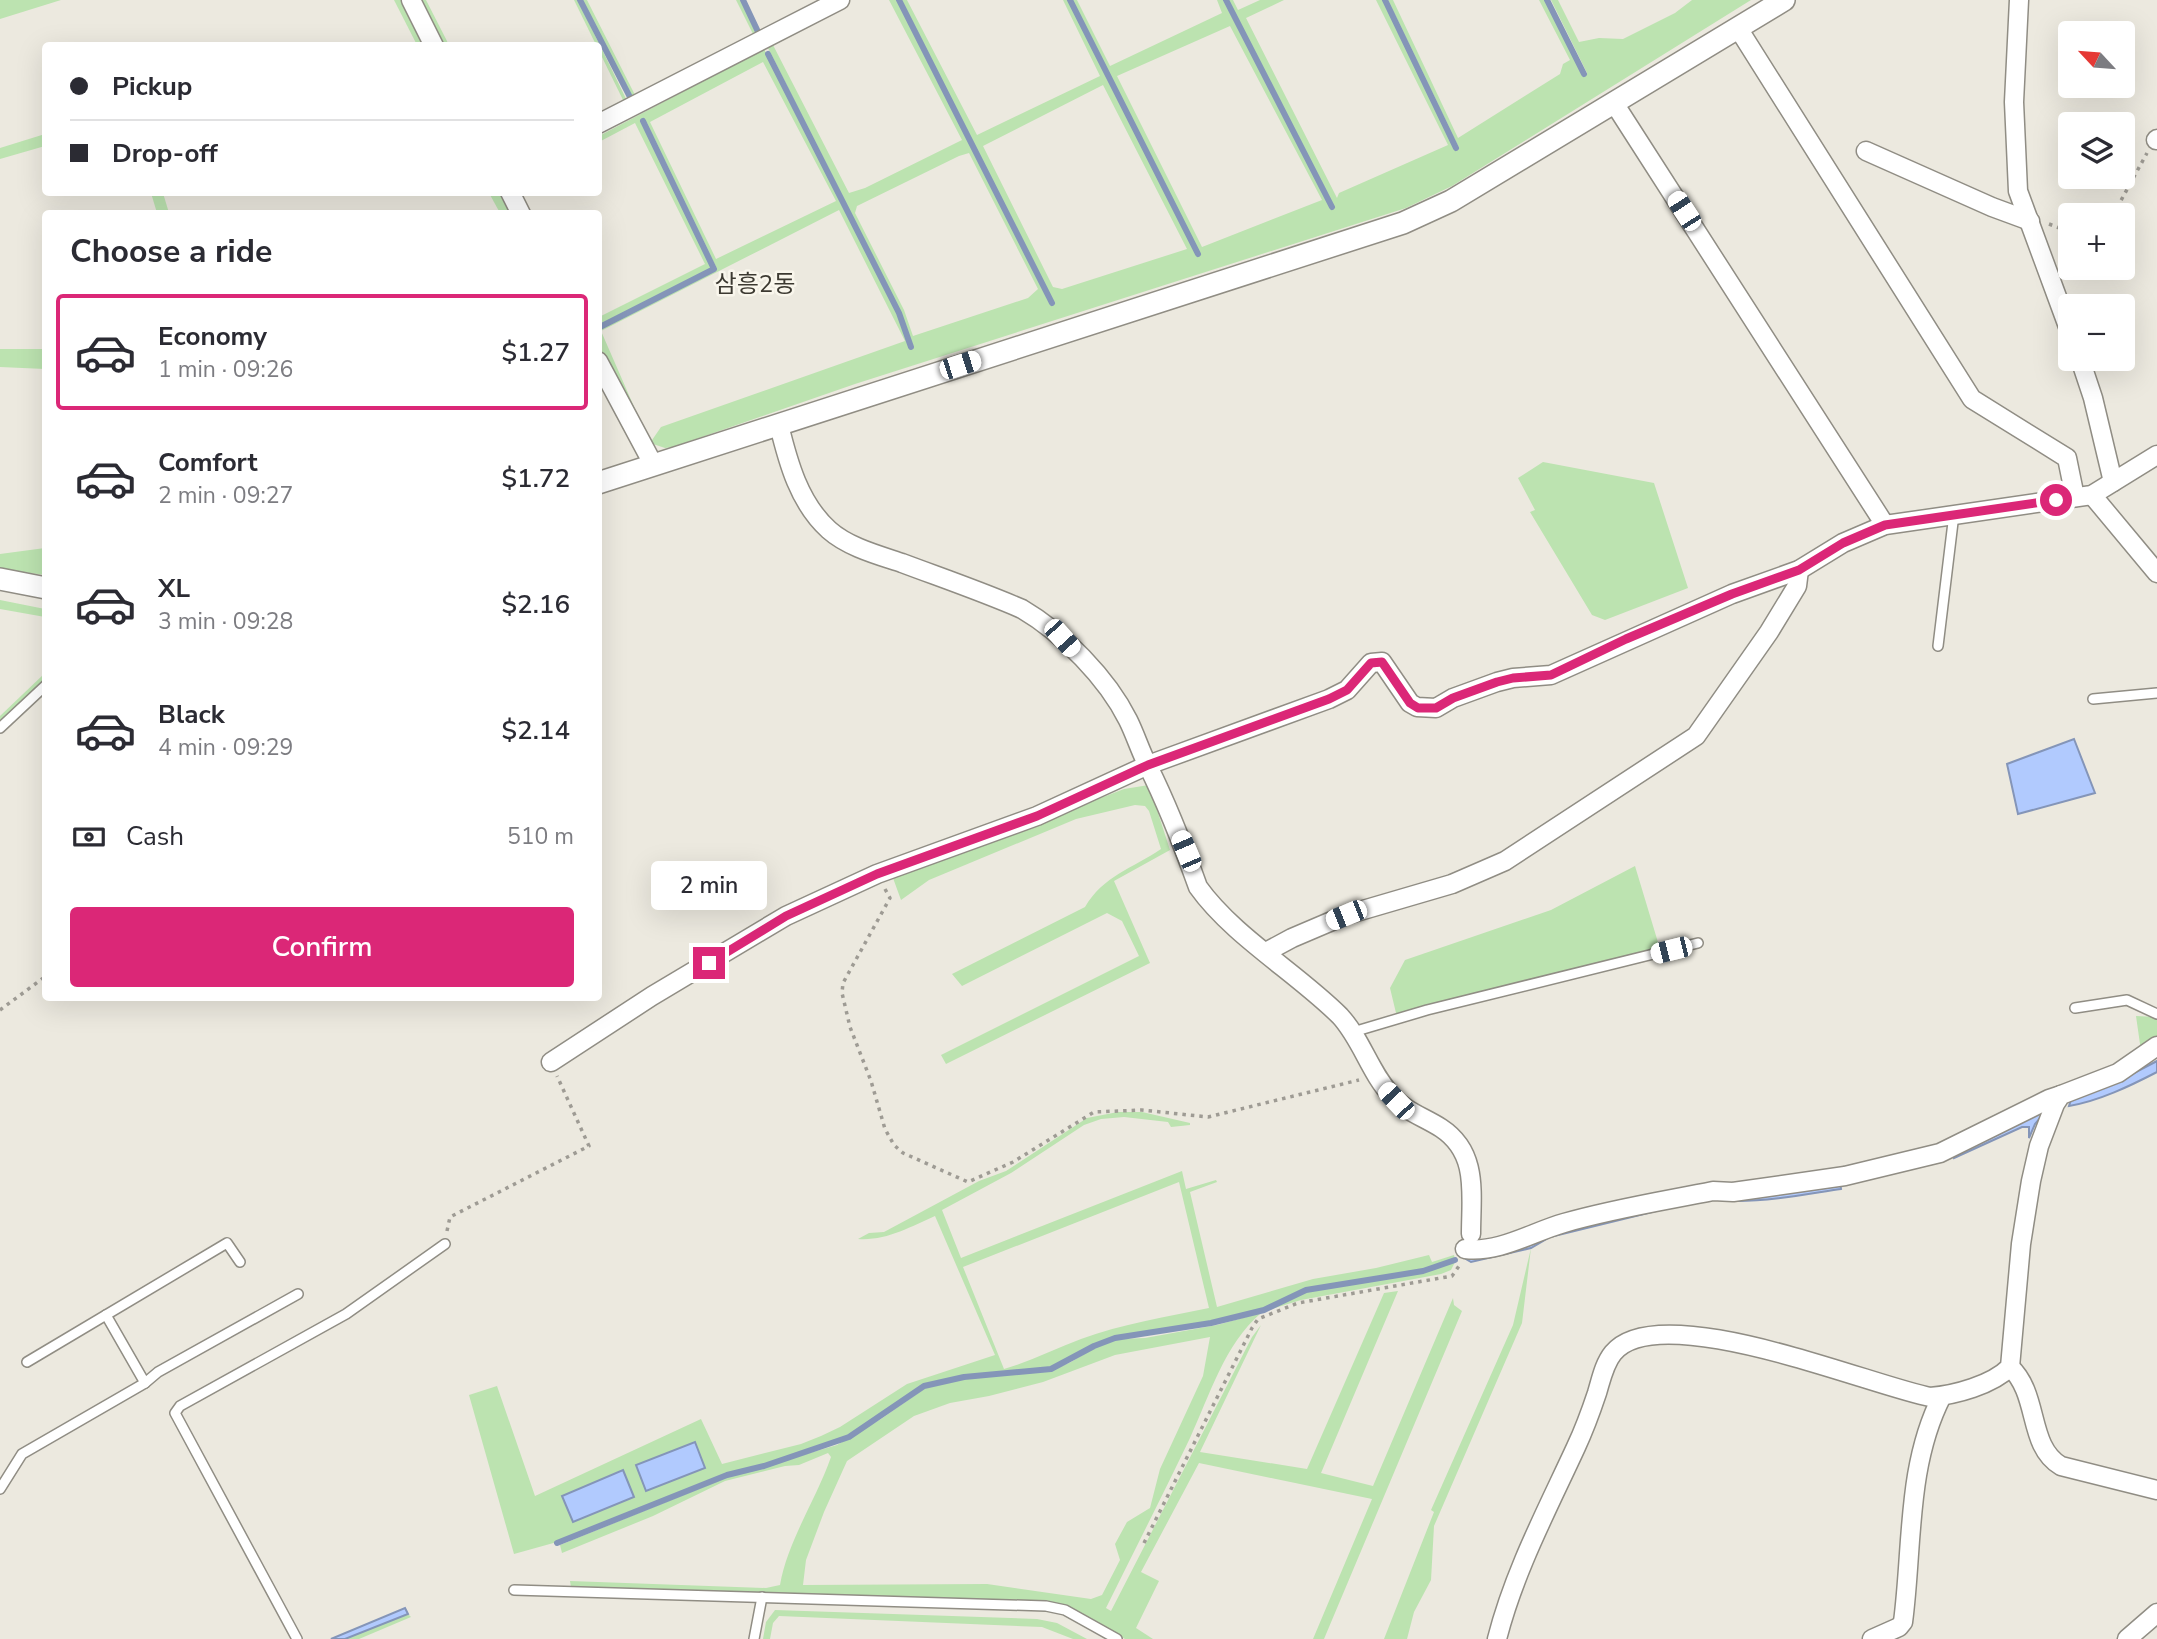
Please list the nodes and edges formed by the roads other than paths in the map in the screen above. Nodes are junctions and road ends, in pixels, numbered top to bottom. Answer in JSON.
{"nodes":[{"id":1,"x":411,"y":0,"type":"edge"},
{"id":2,"x":840,"y":0,"type":"edge"},
{"id":3,"x":1784,"y":0,"type":"edge"},
{"id":4,"x":2019,"y":0,"type":"edge"},
{"id":5,"x":1738,"y":28,"type":"junction"},
{"id":6,"x":432,"y":42,"type":"edge"},
{"id":7,"x":1614,"y":103,"type":"junction"},
{"id":8,"x":602,"y":122,"type":"edge"},
{"id":9,"x":1866,"y":151,"type":"dead end"},
{"id":10,"x":2030,"y":221,"type":"junction"},
{"id":11,"x":2058,"y":298,"type":"edge"},
{"id":12,"x":602,"y":368,"type":"edge"},
{"id":13,"x":2084,"y":371,"type":"edge"},
{"id":14,"x":779,"y":425,"type":"junction"},
{"id":15,"x":2157,"y":455,"type":"edge"},
{"id":16,"x":653,"y":464,"type":"junction"},
{"id":17,"x":602,"y":482,"type":"edge"},
{"id":18,"x":2113,"y":482,"type":"junction"},
{"id":19,"x":2083,"y":496,"type":"junction"},
{"id":20,"x":1954,"y":514,"type":"junction"},
{"id":21,"x":1885,"y":525,"type":"junction"},
{"id":22,"x":1799,"y":570,"type":"junction"},
{"id":23,"x":2157,"y":573,"type":"edge"},
{"id":24,"x":0,"y":579,"type":"edge"},
{"id":25,"x":42,"y":587,"type":"edge"},
{"id":26,"x":1938,"y":646,"type":"dead end"},
{"id":27,"x":42,"y":689,"type":"edge"},
{"id":28,"x":2157,"y":693,"type":"edge"},
{"id":29,"x":2093,"y":699,"type":"dead end"},
{"id":30,"x":0,"y":728,"type":"edge"},
{"id":31,"x":1148,"y":765,"type":"junction"},
{"id":32,"x":1699,"y":943,"type":"dead end"},
{"id":33,"x":1266,"y":952,"type":"junction"},
{"id":34,"x":2075,"y":1008,"type":"dead end"},
{"id":35,"x":2157,"y":1014,"type":"edge"},
{"id":36,"x":1353,"y":1032,"type":"junction"},
{"id":37,"x":2157,"y":1046,"type":"edge"},
{"id":38,"x":551,"y":1062,"type":"road end"},
{"id":39,"x":2061,"y":1096,"type":"junction"},
{"id":40,"x":445,"y":1244,"type":"road end"},
{"id":41,"x":240,"y":1262,"type":"dead end"},
{"id":42,"x":298,"y":1294,"type":"dead end"},
{"id":43,"x":106,"y":1315,"type":"junction"},
{"id":44,"x":27,"y":1362,"type":"dead end"},
{"id":45,"x":2010,"y":1367,"type":"junction"},
{"id":46,"x":145,"y":1382,"type":"junction"},
{"id":47,"x":1942,"y":1396,"type":"junction"},
{"id":48,"x":0,"y":1489,"type":"edge"},
{"id":49,"x":2157,"y":1490,"type":"edge"},
{"id":50,"x":514,"y":1590,"type":"dead end"},
{"id":51,"x":762,"y":1597,"type":"junction"},
{"id":52,"x":2157,"y":1613,"type":"edge"},
{"id":53,"x":297,"y":1639,"type":"edge"},
{"id":54,"x":754,"y":1639,"type":"edge"},
{"id":55,"x":1117,"y":1639,"type":"edge"},
{"id":56,"x":1497,"y":1639,"type":"edge"},
{"id":57,"x":1872,"y":1639,"type":"edge"},
{"id":58,"x":2127,"y":1639,"type":"edge"}],
"edges":[{"from":1,"to":6,"type":"street"},
{"from":2,"to":8,"type":"street"},
{"from":3,"to":5,"type":"street"},
{"from":4,"to":10,"type":"street"},
{"from":5,"to":7,"type":"street"},
{"from":5,"to":19,"type":"street"},
{"from":7,"to":14,"type":"street"},
{"from":7,"to":21,"type":"street"},
{"from":9,"to":10,"type":"street"},
{"from":10,"to":11,"type":"street"},
{"from":12,"to":16,"type":"street"},
{"from":13,"to":18,"type":"street"},
{"from":14,"to":16,"type":"street"},
{"from":14,"to":31,"type":"street"},
{"from":15,"to":18,"type":"street"},
{"from":16,"to":17,"type":"street"},
{"from":18,"to":19,"type":"street"},
{"from":19,"to":20,"type":"street"},
{"from":19,"to":23,"type":"street"},
{"from":20,"to":21,"type":"street"},
{"from":20,"to":26,"type":"lane"},
{"from":21,"to":22,"type":"street"},
{"from":22,"to":31,"type":"street"},
{"from":22,"to":33,"type":"street"},
{"from":24,"to":25,"type":"street"},
{"from":27,"to":30,"type":"lane"},
{"from":28,"to":29,"type":"lane"},
{"from":31,"to":33,"type":"street"},
{"from":31,"to":38,"type":"street"},
{"from":32,"to":36,"type":"lane"},
{"from":33,"to":36,"type":"street"},
{"from":34,"to":35,"type":"lane"},
{"from":36,"to":39,"type":"street"},
{"from":37,"to":39,"type":"street"},
{"from":39,"to":45,"type":"street"},
{"from":40,"to":53,"type":"lane"},
{"from":41,"to":43,"type":"lane"},
{"from":42,"to":46,"type":"lane"},
{"from":43,"to":44,"type":"lane"},
{"from":43,"to":46,"type":"lane"},
{"from":45,"to":47,"type":"street"},
{"from":45,"to":49,"type":"street"},
{"from":46,"to":48,"type":"lane"},
{"from":47,"to":56,"type":"street"},
{"from":47,"to":57,"type":"street"},
{"from":50,"to":51,"type":"lane"},
{"from":51,"to":54,"type":"lane"},
{"from":51,"to":55,"type":"lane"},
{"from":52,"to":58,"type":"street"}]}
